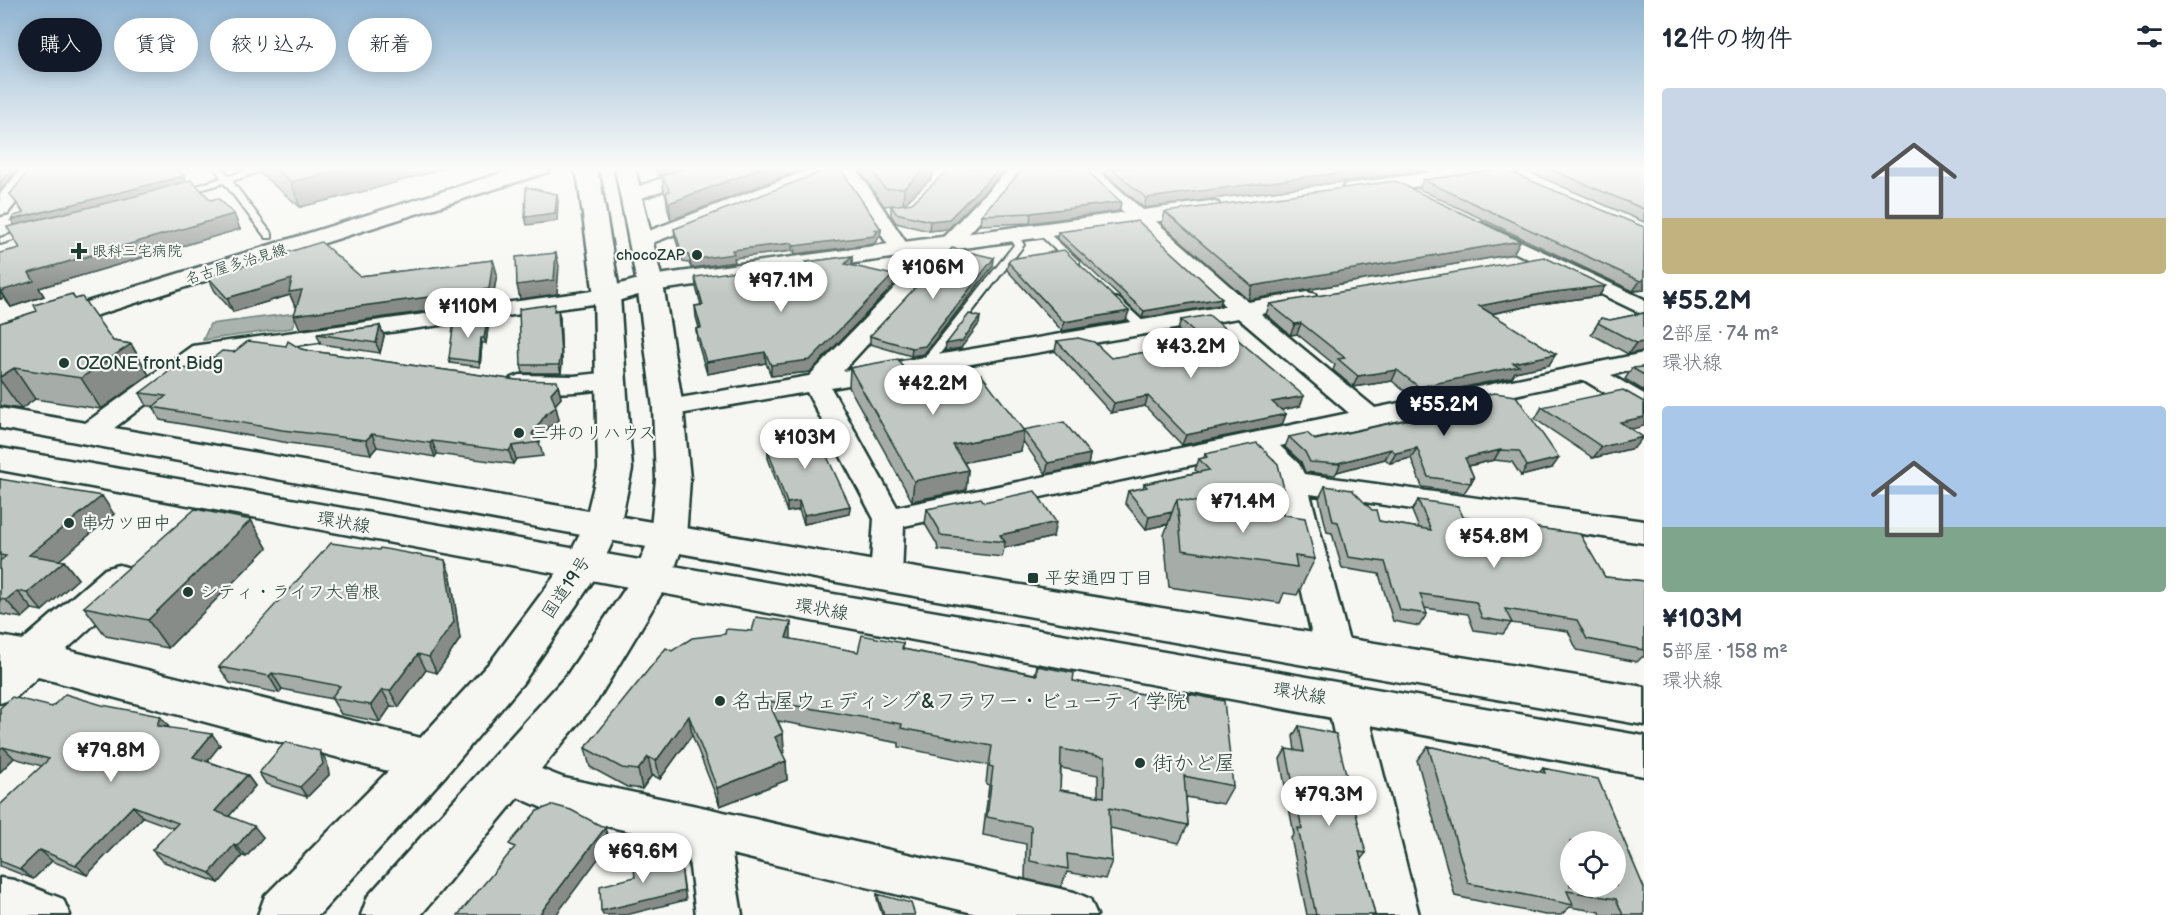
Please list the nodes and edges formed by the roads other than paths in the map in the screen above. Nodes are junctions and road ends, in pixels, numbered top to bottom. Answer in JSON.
{"nodes":[{"id":1,"x":248,"y":211,"type":"edge"},
{"id":2,"x":355,"y":211,"type":"edge"},
{"id":3,"x":406,"y":211,"type":"edge"},
{"id":4,"x":594,"y":211,"type":"edge"},
{"id":5,"x":634,"y":211,"type":"edge"},
{"id":6,"x":719,"y":211,"type":"edge"},
{"id":7,"x":880,"y":211,"type":"edge"},
{"id":8,"x":980,"y":211,"type":"edge"},
{"id":9,"x":1132,"y":211,"type":"edge"},
{"id":10,"x":1187,"y":211,"type":"edge"},
{"id":11,"x":1139,"y":217,"type":"junction"},
{"id":12,"x":1467,"y":221,"type":"edge"},
{"id":13,"x":43,"y":230,"type":"edge"},
{"id":14,"x":1041,"y":231,"type":"junction"},
{"id":15,"x":1014,"y":235,"type":"junction"},
{"id":16,"x":269,"y":236,"type":"junction"},
{"id":17,"x":0,"y":241,"type":"edge"},
{"id":18,"x":640,"y":241,"type":"junction"},
{"id":19,"x":948,"y":244,"type":"junction"},
{"id":20,"x":901,"y":250,"type":"junction"},
{"id":21,"x":1542,"y":258,"type":"junction"},
{"id":22,"x":1508,"y":264,"type":"edge"},
{"id":23,"x":1084,"y":271,"type":"edge"},
{"id":24,"x":650,"y":284,"type":"junction"},
{"id":25,"x":607,"y":296,"type":"junction"},
{"id":26,"x":1110,"y":296,"type":"edge"},
{"id":27,"x":1324,"y":296,"type":"edge"},
{"id":28,"x":1644,"y":308,"type":"edge"},
{"id":29,"x":1243,"y":310,"type":"junction"},
{"id":30,"x":0,"y":320,"type":"edge"},
{"id":31,"x":1144,"y":328,"type":"junction"},
{"id":32,"x":0,"y":338,"type":"edge"},
{"id":33,"x":290,"y":339,"type":"junction"},
{"id":34,"x":328,"y":356,"type":"edge"},
{"id":35,"x":1644,"y":360,"type":"edge"},
{"id":36,"x":924,"y":366,"type":"junction"},
{"id":37,"x":1587,"y":371,"type":"junction"},
{"id":38,"x":497,"y":380,"type":"edge"},
{"id":39,"x":610,"y":380,"type":"junction"},
{"id":40,"x":816,"y":384,"type":"junction"},
{"id":41,"x":1644,"y":405,"type":"edge"},
{"id":42,"x":668,"y":408,"type":"junction"},
{"id":43,"x":0,"y":418,"type":"edge"},
{"id":44,"x":1370,"y":418,"type":"junction"},
{"id":45,"x":87,"y":435,"type":"junction"},
{"id":46,"x":1259,"y":442,"type":"junction"},
{"id":47,"x":0,"y":459,"type":"edge"},
{"id":48,"x":1292,"y":482,"type":"junction"},
{"id":49,"x":210,"y":498,"type":"junction"},
{"id":50,"x":889,"y":519,"type":"junction"},
{"id":51,"x":602,"y":526,"type":"junction"},
{"id":52,"x":176,"y":529,"type":"edge"},
{"id":53,"x":1644,"y":532,"type":"edge"},
{"id":54,"x":668,"y":537,"type":"junction"},
{"id":55,"x":142,"y":559,"type":"edge"},
{"id":56,"x":584,"y":565,"type":"junction"},
{"id":57,"x":886,"y":577,"type":"junction"},
{"id":58,"x":652,"y":578,"type":"junction"},
{"id":59,"x":1334,"y":653,"type":"junction"},
{"id":60,"x":10,"y":665,"type":"edge"},
{"id":61,"x":1346,"y":701,"type":"junction"},
{"id":62,"x":1644,"y":706,"type":"edge"},
{"id":63,"x":1644,"y":756,"type":"edge"},
{"id":64,"x":429,"y":761,"type":"junction"},
{"id":65,"x":508,"y":774,"type":"junction"},
{"id":66,"x":706,"y":828,"type":"junction"},
{"id":67,"x":0,"y":900,"type":"edge"},
{"id":68,"x":47,"y":915,"type":"edge"},
{"id":69,"x":284,"y":915,"type":"edge"},
{"id":70,"x":387,"y":915,"type":"edge"},
{"id":71,"x":719,"y":915,"type":"edge"},
{"id":72,"x":1074,"y":915,"type":"edge"},
{"id":73,"x":1396,"y":915,"type":"edge"}],
"edges":[{"from":1,"to":16,"type":"lane"},
{"from":2,"to":16,"type":"main road","name":"名古屋多治見線"},
{"from":3,"to":32,"type":"main road","name":"名古屋多治見線"},
{"from":4,"to":25,"type":"main road","name":"国道19号"},
{"from":5,"to":18,"type":"main road"},
{"from":6,"to":18,"type":"street"},
{"from":7,"to":20,"type":"street"},
{"from":8,"to":19,"type":"street"},
{"from":9,"to":11,"type":"street"},
{"from":10,"to":11,"type":"main road"},
{"from":11,"to":14,"type":"main road"},
{"from":11,"to":29,"type":"street"},
{"from":12,"to":21,"type":"street"},
{"from":13,"to":17,"type":"lane"},
{"from":14,"to":15,"type":"main road"},
{"from":14,"to":23,"type":"lane"},
{"from":15,"to":19,"type":"main road"},
{"from":15,"to":36,"type":"lane"},
{"from":16,"to":30,"type":"main road","name":"名古屋多治見線"},
{"from":18,"to":24,"type":"main road"},
{"from":19,"to":20,"type":"main road"},
{"from":19,"to":40,"type":"street"},
{"from":20,"to":24,"type":"main road"},
{"from":21,"to":22,"type":"street"},
{"from":21,"to":28,"type":"street"},
{"from":24,"to":25,"type":"main road"},
{"from":24,"to":42,"type":"main road"},
{"from":25,"to":33,"type":"street"},
{"from":25,"to":39,"type":"main road","name":"国道19号"},
{"from":26,"to":31,"type":"lane"},
{"from":27,"to":29,"type":"street"},
{"from":29,"to":31,"type":"street"},
{"from":29,"to":44,"type":"street"},
{"from":31,"to":36,"type":"street"},
{"from":33,"to":34,"type":"street"},
{"from":33,"to":45,"type":"street"},
{"from":35,"to":37,"type":"street"},
{"from":36,"to":40,"type":"street"},
{"from":37,"to":41,"type":"street"},
{"from":37,"to":44,"type":"street"},
{"from":38,"to":39,"type":"street"},
{"from":39,"to":51,"type":"main road","name":"国道19号"},
{"from":40,"to":42,"type":"street"},
{"from":40,"to":50,"type":"street"},
{"from":42,"to":54,"type":"main road"},
{"from":43,"to":45,"type":"main road"},
{"from":44,"to":46,"type":"street"},
{"from":45,"to":51,"type":"main road"},
{"from":46,"to":48,"type":"street"},
{"from":46,"to":50,"type":"street"},
{"from":47,"to":49,"type":"main road","name":"環状線"},
{"from":48,"to":53,"type":"street"},
{"from":48,"to":59,"type":"street"},
{"from":49,"to":52,"type":"main road"},
{"from":49,"to":56,"type":"main road","name":"環状線"},
{"from":50,"to":57,"type":"street"},
{"from":51,"to":54,"type":"main road"},
{"from":51,"to":56,"type":"main road","name":"国道19号"},
{"from":54,"to":57,"type":"main road"},
{"from":54,"to":58,"type":"main road"},
{"from":55,"to":60,"type":"main road"},
{"from":56,"to":58,"type":"main road","name":"環状線"},
{"from":56,"to":64,"type":"main road","name":"国道19号"},
{"from":57,"to":59,"type":"main road"},
{"from":58,"to":61,"type":"main road","name":"環状線"},
{"from":58,"to":65,"type":"main road"},
{"from":59,"to":62,"type":"main road"},
{"from":60,"to":64,"type":"main road"},
{"from":61,"to":63,"type":"main road","name":"環状線"},
{"from":61,"to":73,"type":"street"},
{"from":64,"to":69,"type":"main road","name":"国道19号"},
{"from":65,"to":66,"type":"street"},
{"from":65,"to":70,"type":"main road"},
{"from":66,"to":71,"type":"street"},
{"from":66,"to":72,"type":"street"},
{"from":67,"to":68,"type":"street"}]}
